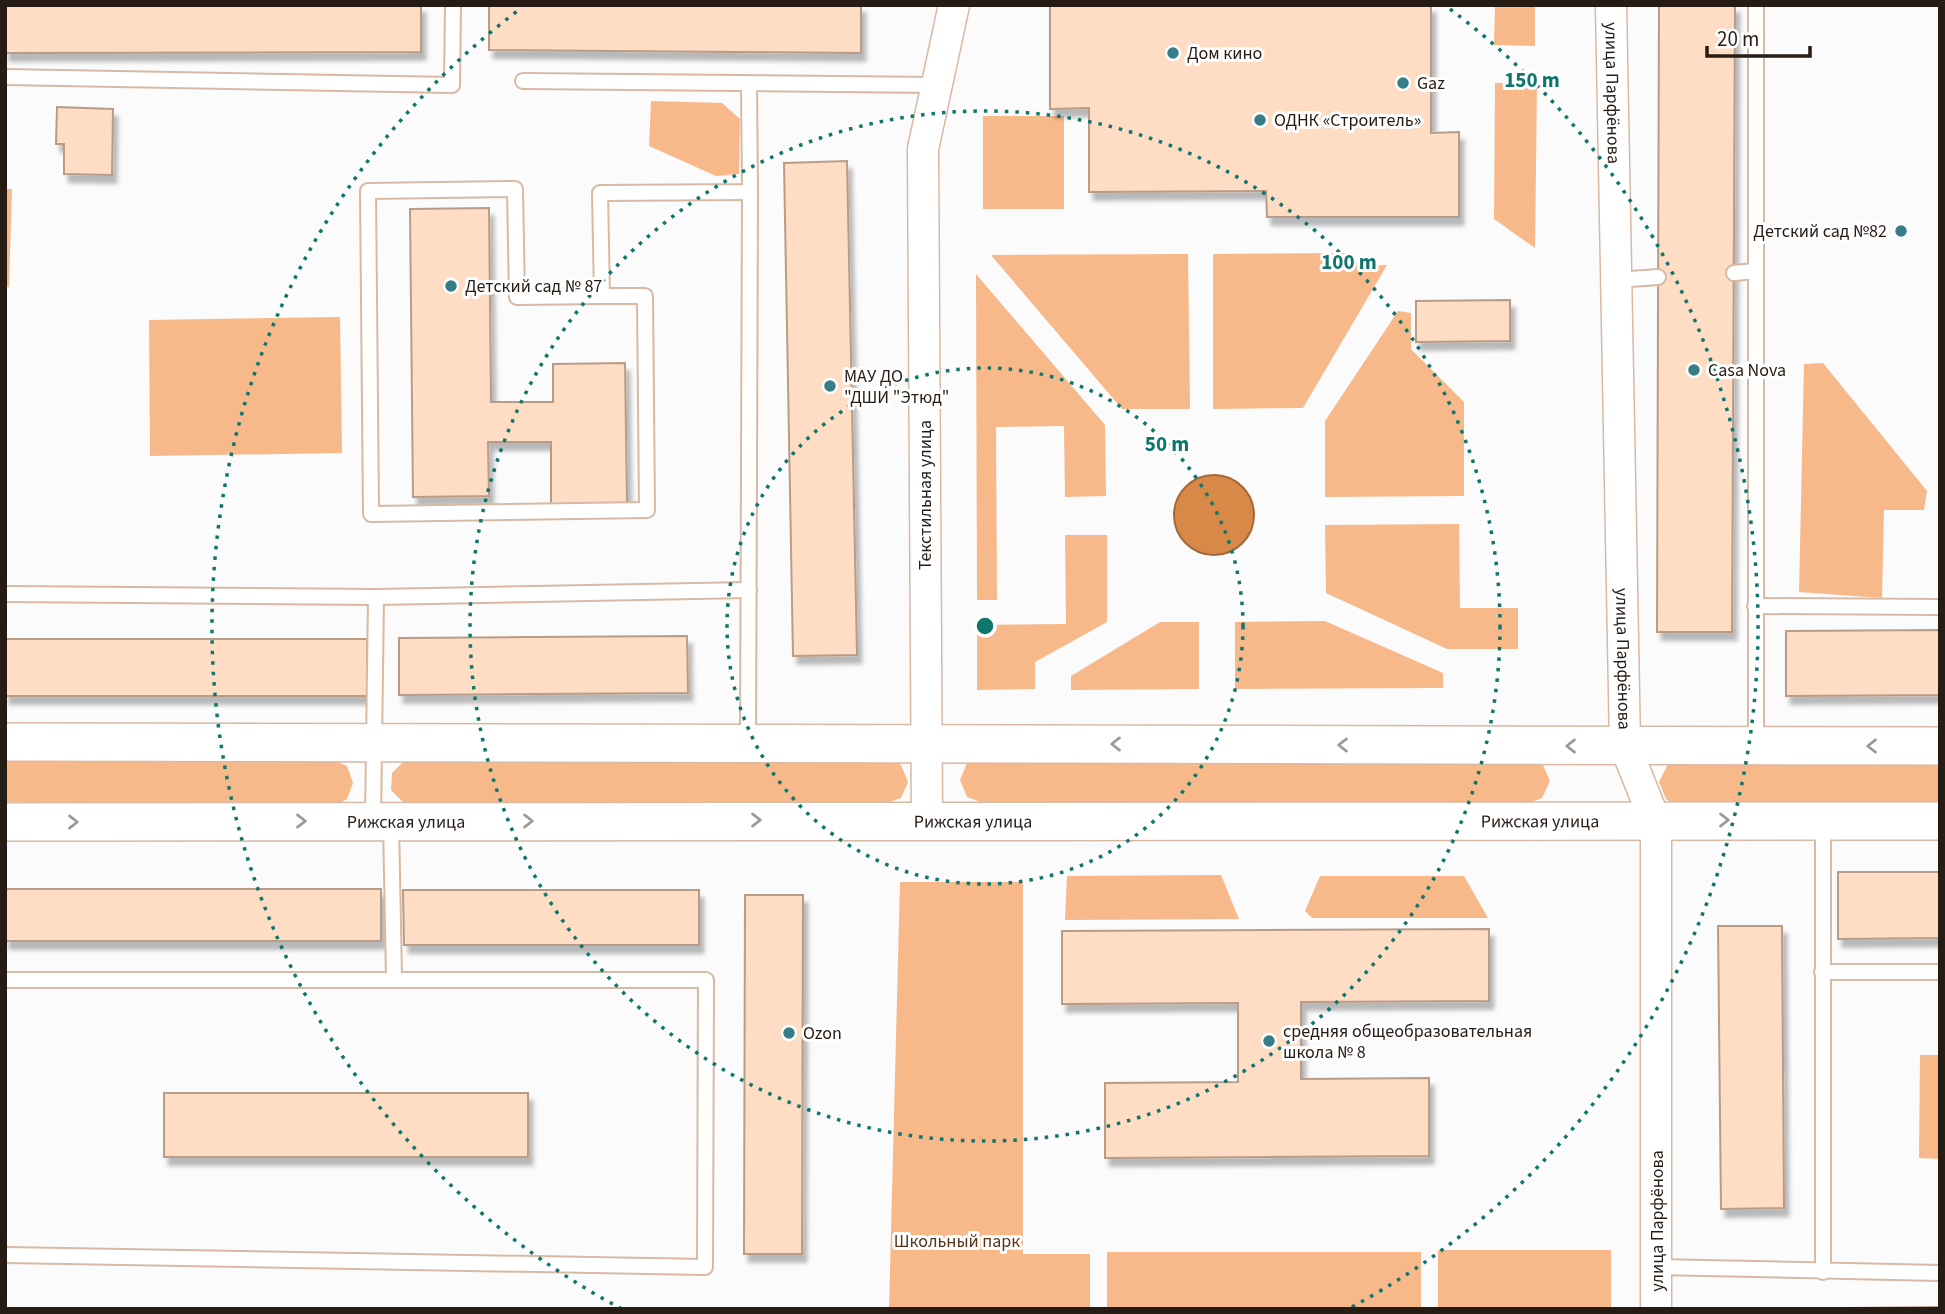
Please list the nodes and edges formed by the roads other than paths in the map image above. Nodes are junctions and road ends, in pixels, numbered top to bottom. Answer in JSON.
{"nodes":[{"id":1,"x":453,"y":5,"type":"edge"},
{"id":2,"x":954,"y":5,"type":"edge"},
{"id":3,"x":1611,"y":5,"type":"edge"},
{"id":4,"x":1756,"y":5,"type":"edge"},
{"id":5,"x":5,"y":77,"type":"edge"},
{"id":6,"x":523,"y":82,"type":"dead end"},
{"id":7,"x":749,"y":83,"type":"junction"},
{"id":8,"x":937,"y":85,"type":"junction"},
{"id":9,"x":750,"y":191,"type":"junction"},
{"id":10,"x":1755,"y":271,"type":"junction"},
{"id":11,"x":1734,"y":273,"type":"dead end"},
{"id":12,"x":1658,"y":277,"type":"dead end"},
{"id":13,"x":1616,"y":280,"type":"junction"},
{"id":14,"x":602,"y":296,"type":"junction"},
{"id":15,"x":748,"y":590,"type":"junction"},
{"id":16,"x":5,"y":594,"type":"edge"},
{"id":17,"x":376,"y":597,"type":"junction"},
{"id":18,"x":1755,"y":606,"type":"junction"},
{"id":19,"x":1940,"y":607,"type":"edge"},
{"id":20,"x":5,"y":742,"type":"edge"},
{"id":21,"x":373,"y":743,"type":"junction"},
{"id":22,"x":748,"y":743,"type":"junction"},
{"id":23,"x":927,"y":744,"type":"junction"},
{"id":24,"x":1756,"y":745,"type":"junction"},
{"id":25,"x":1625,"y":746,"type":"junction"},
{"id":26,"x":1940,"y":746,"type":"edge"},
{"id":27,"x":382,"y":821,"type":"junction"},
{"id":28,"x":927,"y":821,"type":"junction"},
{"id":29,"x":1822,"y":821,"type":"junction"},
{"id":30,"x":1940,"y":821,"type":"edge"},
{"id":31,"x":5,"y":822,"type":"edge"},
{"id":32,"x":1656,"y":823,"type":"junction"},
{"id":33,"x":1822,"y":972,"type":"junction"},
{"id":34,"x":1940,"y":972,"type":"edge"},
{"id":35,"x":394,"y":978,"type":"junction"},
{"id":36,"x":5,"y":980,"type":"edge"},
{"id":37,"x":5,"y":1255,"type":"edge"},
{"id":38,"x":1656,"y":1267,"type":"junction"},
{"id":39,"x":1823,"y":1272,"type":"junction"},
{"id":40,"x":1940,"y":1273,"type":"edge"},
{"id":41,"x":1656,"y":1309,"type":"edge"}],
"edges":[{"from":1,"to":5,"type":"lane"},
{"from":2,"to":8,"type":"street","name":"Текстильная улица"},
{"from":3,"to":13,"type":"street","name":"улица Парфёнова"},
{"from":4,"to":10,"type":"lane"},
{"from":6,"to":7,"type":"lane"},
{"from":7,"to":8,"type":"lane"},
{"from":7,"to":9,"type":"lane"},
{"from":8,"to":23,"type":"street","name":"Текстильная улица"},
{"from":9,"to":14,"type":"lane"},
{"from":9,"to":15,"type":"lane"},
{"from":10,"to":11,"type":"lane"},
{"from":10,"to":18,"type":"lane"},
{"from":12,"to":13,"type":"lane"},
{"from":13,"to":25,"type":"street","name":"улица Парфёнова"},
{"from":14,"to":14,"type":"lane"},
{"from":15,"to":17,"type":"lane"},
{"from":15,"to":22,"type":"lane"},
{"from":16,"to":17,"type":"lane"},
{"from":17,"to":21,"type":"lane"},
{"from":18,"to":19,"type":"lane"},
{"from":18,"to":24,"type":"lane"},
{"from":20,"to":21,"type":"street"},
{"from":21,"to":22,"type":"street"},
{"from":21,"to":27,"type":"lane"},
{"from":22,"to":23,"type":"street"},
{"from":25,"to":23,"type":"street","one_way":true},
{"from":23,"to":28,"type":"street","name":"Текстильная улица"},
{"from":24,"to":25,"type":"street"},
{"from":26,"to":24,"type":"street","one_way":true},
{"from":25,"to":32,"type":"street","name":"улица Парфёнова"},
{"from":27,"to":28,"type":"street","name":"Рижская улица","one_way":true},
{"from":31,"to":27,"type":"street","name":"Рижская улица","one_way":true},
{"from":27,"to":35,"type":"lane"},
{"from":28,"to":32,"type":"street","name":"Рижская улица"},
{"from":29,"to":30,"type":"street","name":"Рижская улица"},
{"from":32,"to":29,"type":"street","name":"Рижская улица","one_way":true},
{"from":29,"to":33,"type":"lane"},
{"from":32,"to":38,"type":"street","name":"улица Парфёнова"},
{"from":33,"to":34,"type":"lane"},
{"from":33,"to":39,"type":"lane"},
{"from":35,"to":36,"type":"lane"},
{"from":35,"to":37,"type":"lane"},
{"from":38,"to":39,"type":"lane"},
{"from":38,"to":41,"type":"street","name":"улица Парфёнова"},
{"from":39,"to":40,"type":"lane"}]}
